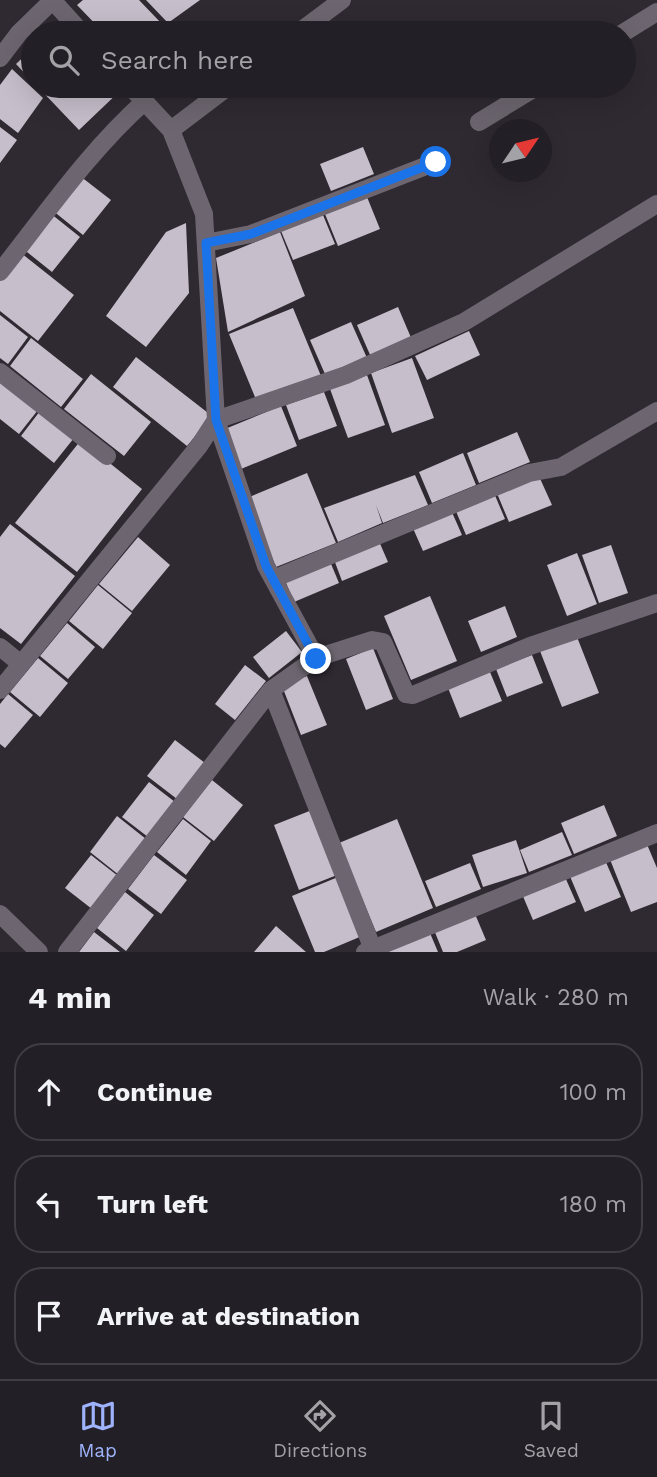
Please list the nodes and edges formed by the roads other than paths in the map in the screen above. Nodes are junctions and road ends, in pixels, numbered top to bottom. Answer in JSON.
{"nodes":[{"id":1,"x":53,"y":0,"type":"edge"},
{"id":2,"x":342,"y":0,"type":"edge"},
{"id":3,"x":657,"y":12,"type":"edge"},
{"id":4,"x":31,"y":21,"type":"edge"},
{"id":5,"x":71,"y":21,"type":"edge"},
{"id":6,"x":314,"y":21,"type":"edge"},
{"id":7,"x":636,"y":25,"type":"edge"},
{"id":8,"x":21,"y":31,"type":"edge"},
{"id":9,"x":0,"y":58,"type":"edge"},
{"id":10,"x":142,"y":98,"type":"edge"},
{"id":11,"x":213,"y":98,"type":"edge"},
{"id":12,"x":519,"y":98,"type":"edge"},
{"id":13,"x":145,"y":101,"type":"junction"},
{"id":14,"x":480,"y":122,"type":"dead end"},
{"id":15,"x":171,"y":130,"type":"junction"},
{"id":16,"x":436,"y":162,"type":"dead end"},
{"id":17,"x":657,"y":204,"type":"edge"},
{"id":18,"x":206,"y":243,"type":"junction"},
{"id":19,"x":0,"y":272,"type":"edge"},
{"id":20,"x":0,"y":372,"type":"edge"},
{"id":21,"x":657,"y":411,"type":"edge"},
{"id":22,"x":216,"y":420,"type":"junction"},
{"id":23,"x":107,"y":456,"type":"dead end"},
{"id":24,"x":273,"y":579,"type":"junction"},
{"id":25,"x":657,"y":603,"type":"edge"},
{"id":26,"x":0,"y":647,"type":"edge"},
{"id":27,"x":316,"y":659,"type":"junction"},
{"id":28,"x":22,"y":664,"type":"junction"},
{"id":29,"x":0,"y":690,"type":"edge"},
{"id":30,"x":271,"y":690,"type":"junction"},
{"id":31,"x":657,"y":833,"type":"edge"},
{"id":32,"x":0,"y":914,"type":"edge"},
{"id":33,"x":371,"y":951,"type":"edge"},
{"id":34,"x":39,"y":952,"type":"edge"},
{"id":35,"x":67,"y":952,"type":"edge"}],
"edges":[{"from":1,"to":4,"type":"street"},
{"from":1,"to":5,"type":"street"},
{"from":2,"to":6,"type":"street"},
{"from":3,"to":7,"type":"street"},
{"from":8,"to":9,"type":"street"},
{"from":10,"to":13,"type":"street"},
{"from":11,"to":15,"type":"street"},
{"from":12,"to":14,"type":"street"},
{"from":13,"to":15,"type":"street"},
{"from":13,"to":19,"type":"street"},
{"from":15,"to":18,"type":"street"},
{"from":16,"to":18,"type":"street"},
{"from":17,"to":22,"type":"street"},
{"from":18,"to":22,"type":"street"},
{"from":20,"to":23,"type":"street"},
{"from":21,"to":24,"type":"street"},
{"from":22,"to":24,"type":"street"},
{"from":22,"to":28,"type":"street"},
{"from":24,"to":27,"type":"street"},
{"from":25,"to":27,"type":"street"},
{"from":26,"to":28,"type":"street"},
{"from":27,"to":30,"type":"street"},
{"from":28,"to":29,"type":"street"},
{"from":30,"to":33,"type":"street"},
{"from":30,"to":35,"type":"street"},
{"from":31,"to":33,"type":"street"},
{"from":32,"to":34,"type":"street"}]}
